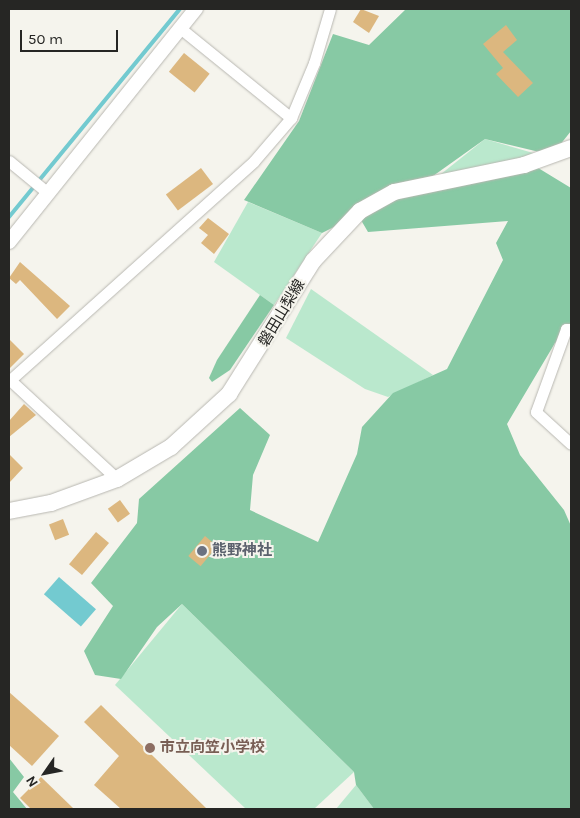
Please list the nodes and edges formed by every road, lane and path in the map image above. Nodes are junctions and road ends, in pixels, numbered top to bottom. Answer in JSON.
{"nodes":[{"id":1,"x":196,"y":9,"type":"edge"},
{"id":2,"x":330,"y":9,"type":"edge"},
{"id":3,"x":180,"y":28,"type":"junction"},
{"id":4,"x":291,"y":118,"type":"junction"},
{"id":5,"x":571,"y":148,"type":"edge"},
{"id":6,"x":9,"y":161,"type":"edge"},
{"id":7,"x":48,"y":193,"type":"junction"},
{"id":8,"x":9,"y":242,"type":"edge"},
{"id":9,"x":571,"y":330,"type":"edge"},
{"id":10,"x":9,"y":380,"type":"edge"},
{"id":11,"x":571,"y":444,"type":"edge"},
{"id":12,"x":117,"y":479,"type":"junction"},
{"id":13,"x":9,"y":511,"type":"edge"}],
"edges":[{"from":1,"to":3,"type":"street"},
{"from":2,"to":4,"type":"street"},
{"from":3,"to":4,"type":"street"},
{"from":3,"to":7,"type":"street"},
{"from":4,"to":10,"type":"street"},
{"from":5,"to":12,"type":"main road","name":"磐田山梨線"},
{"from":6,"to":7,"type":"street"},
{"from":7,"to":8,"type":"street"},
{"from":9,"to":11,"type":"street"},
{"from":10,"to":12,"type":"street"},
{"from":12,"to":13,"type":"main road","name":"磐田山梨線"}]}
